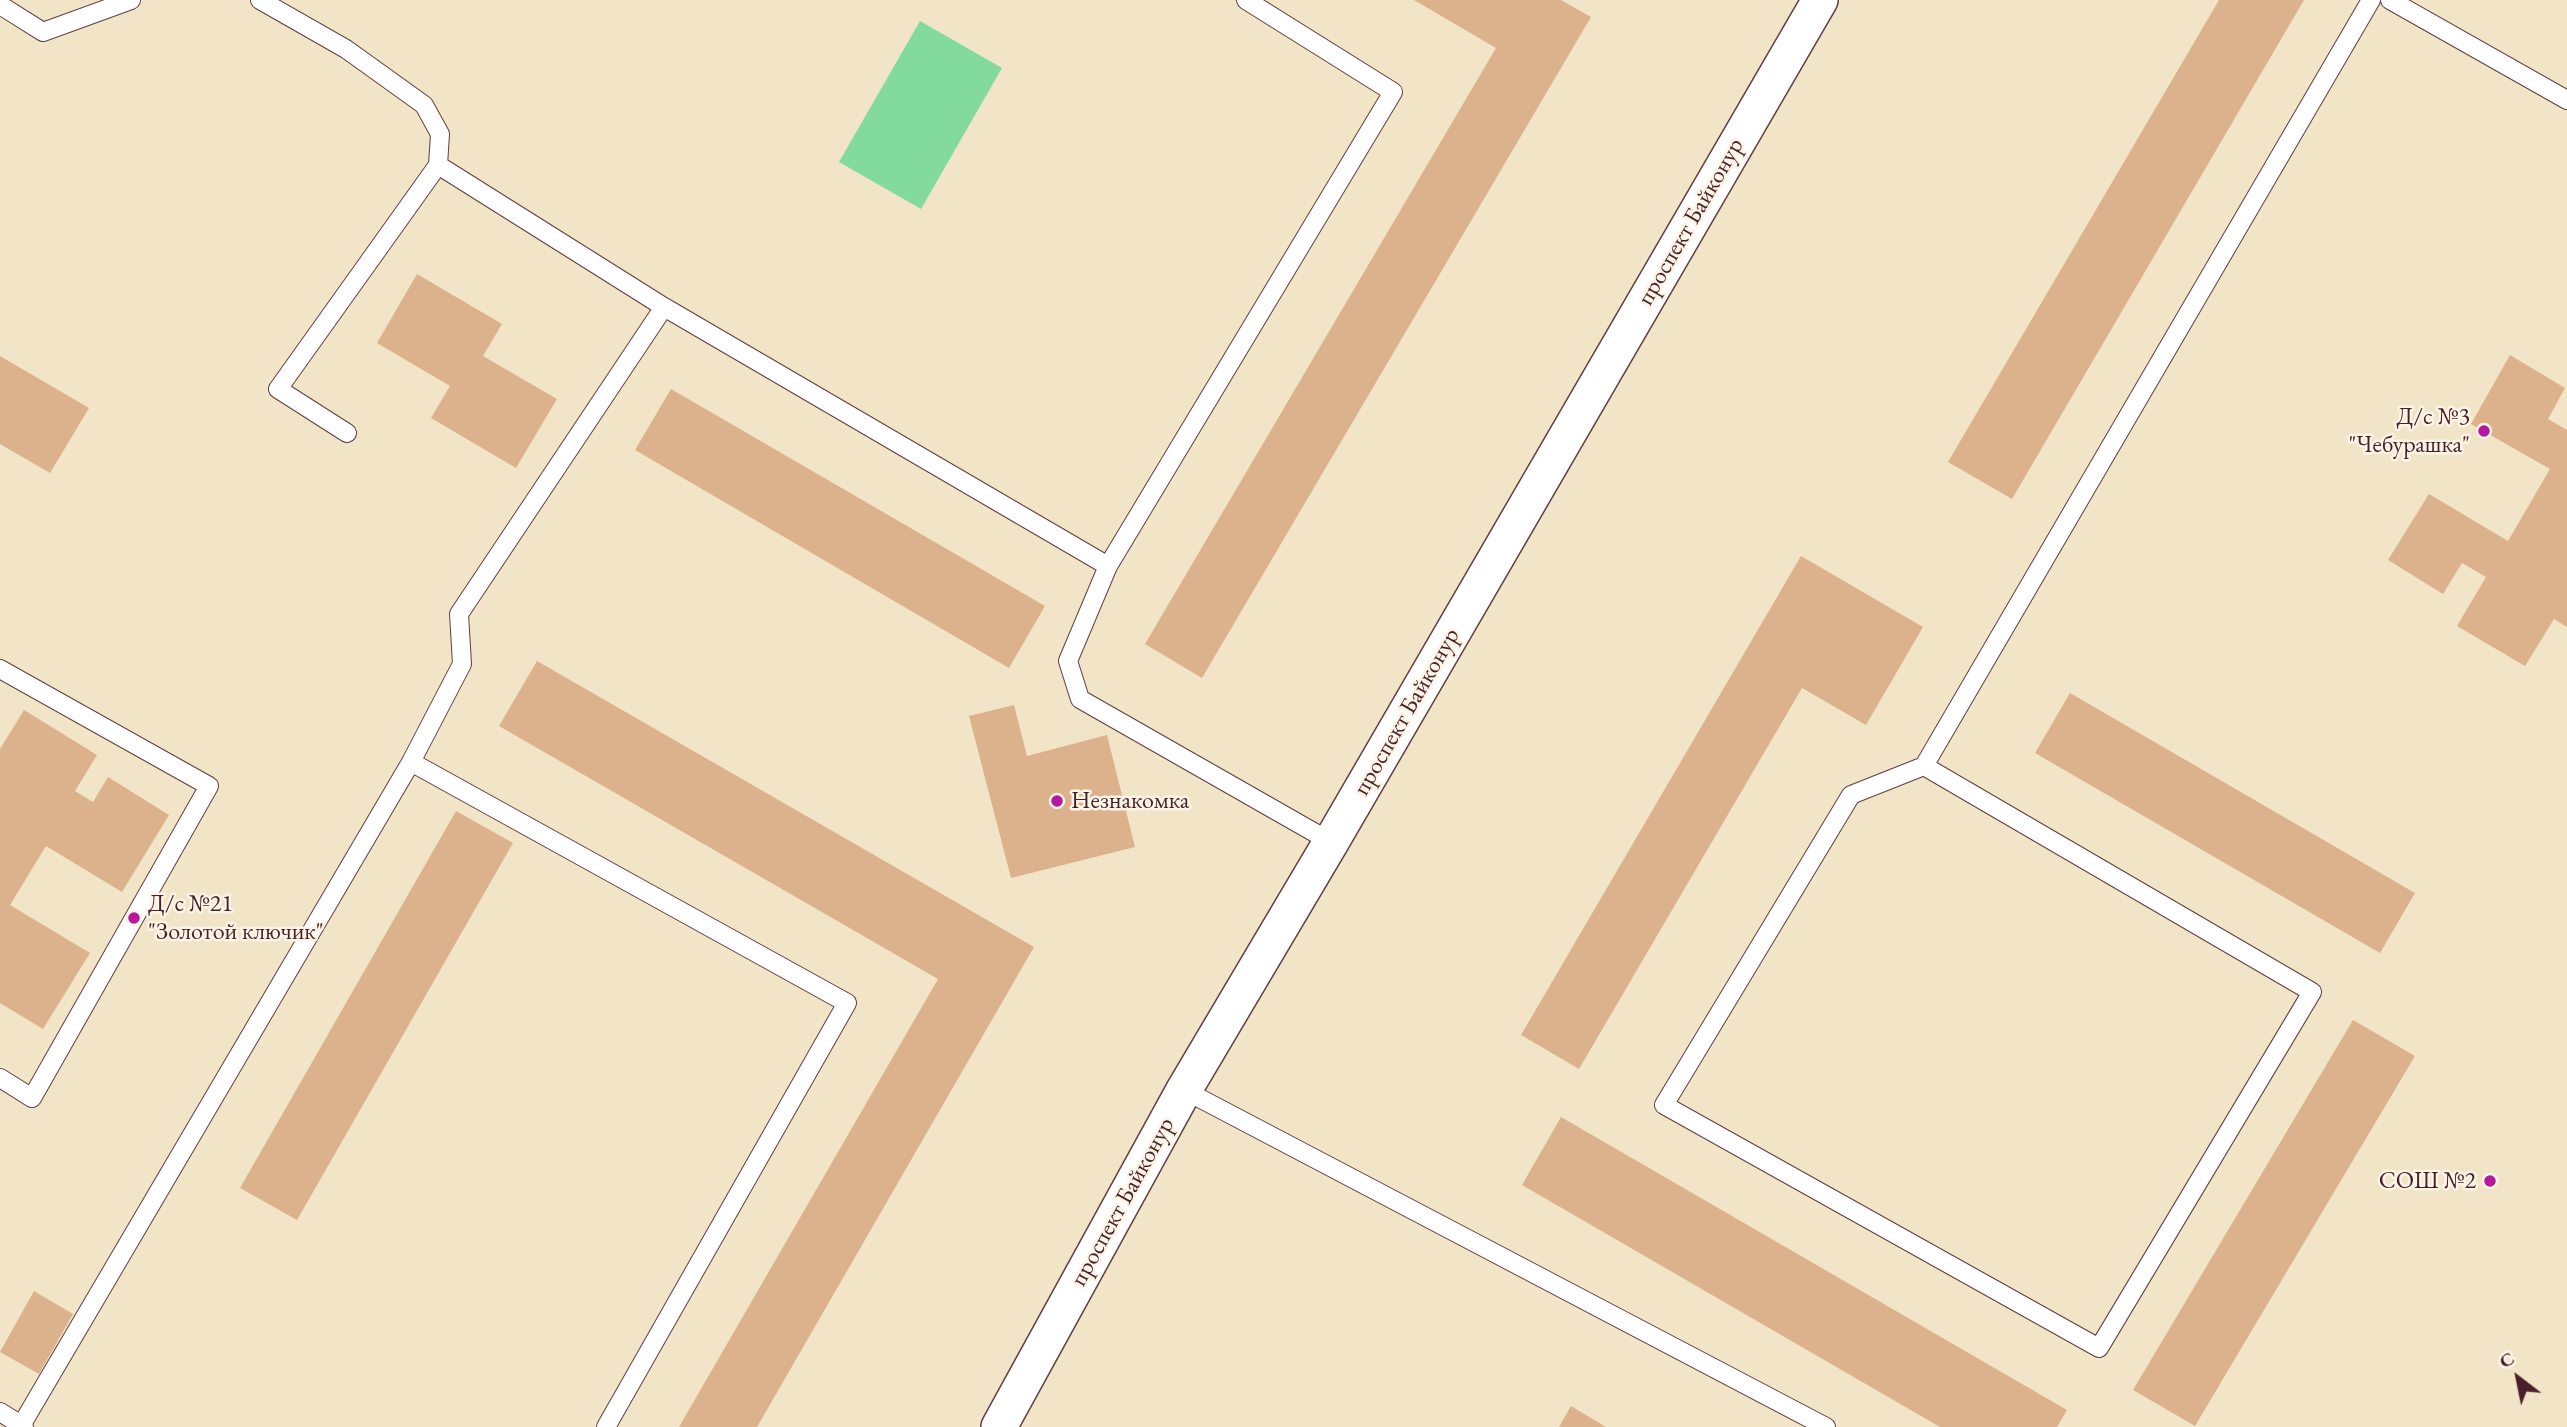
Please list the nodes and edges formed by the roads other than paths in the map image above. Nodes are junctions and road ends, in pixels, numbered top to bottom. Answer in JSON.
{"nodes":[{"id":1,"x":131,"y":0,"type":"edge"},
{"id":2,"x":260,"y":0,"type":"edge"},
{"id":3,"x":1246,"y":0,"type":"edge"},
{"id":4,"x":1820,"y":0,"type":"edge"},
{"id":5,"x":2371,"y":0,"type":"edge"},
{"id":6,"x":2390,"y":0,"type":"edge"},
{"id":7,"x":0,"y":5,"type":"edge"},
{"id":8,"x":2567,"y":100,"type":"edge"},
{"id":9,"x":438,"y":165,"type":"junction"},
{"id":10,"x":664,"y":307,"type":"junction"},
{"id":11,"x":348,"y":433,"type":"dead end"},
{"id":12,"x":1108,"y":566,"type":"junction"},
{"id":13,"x":0,"y":669,"type":"edge"},
{"id":14,"x":411,"y":762,"type":"junction"},
{"id":15,"x":1924,"y":766,"type":"junction"},
{"id":16,"x":1331,"y":842,"type":"junction"},
{"id":17,"x":0,"y":1078,"type":"edge"},
{"id":18,"x":1184,"y":1090,"type":"junction"},
{"id":19,"x":0,"y":1412,"type":"edge"},
{"id":20,"x":23,"y":1426,"type":"edge"},
{"id":21,"x":606,"y":1427,"type":"edge"},
{"id":22,"x":999,"y":1427,"type":"edge"},
{"id":23,"x":1826,"y":1427,"type":"edge"}],
"edges":[{"from":1,"to":7,"type":"lane"},
{"from":2,"to":9,"type":"lane"},
{"from":3,"to":12,"type":"lane"},
{"from":4,"to":16,"type":"street","name":"проспект Байконур"},
{"from":5,"to":15,"type":"lane"},
{"from":6,"to":8,"type":"lane"},
{"from":9,"to":10,"type":"lane"},
{"from":9,"to":11,"type":"lane"},
{"from":10,"to":12,"type":"lane"},
{"from":10,"to":14,"type":"lane"},
{"from":12,"to":16,"type":"lane"},
{"from":13,"to":17,"type":"lane"},
{"from":14,"to":20,"type":"lane"},
{"from":14,"to":21,"type":"lane"},
{"from":15,"to":15,"type":"lane"},
{"from":16,"to":18,"type":"street","name":"проспект Байконур"},
{"from":18,"to":22,"type":"street","name":"проспект Байконур"},
{"from":18,"to":23,"type":"lane"},
{"from":19,"to":20,"type":"lane"}]}
